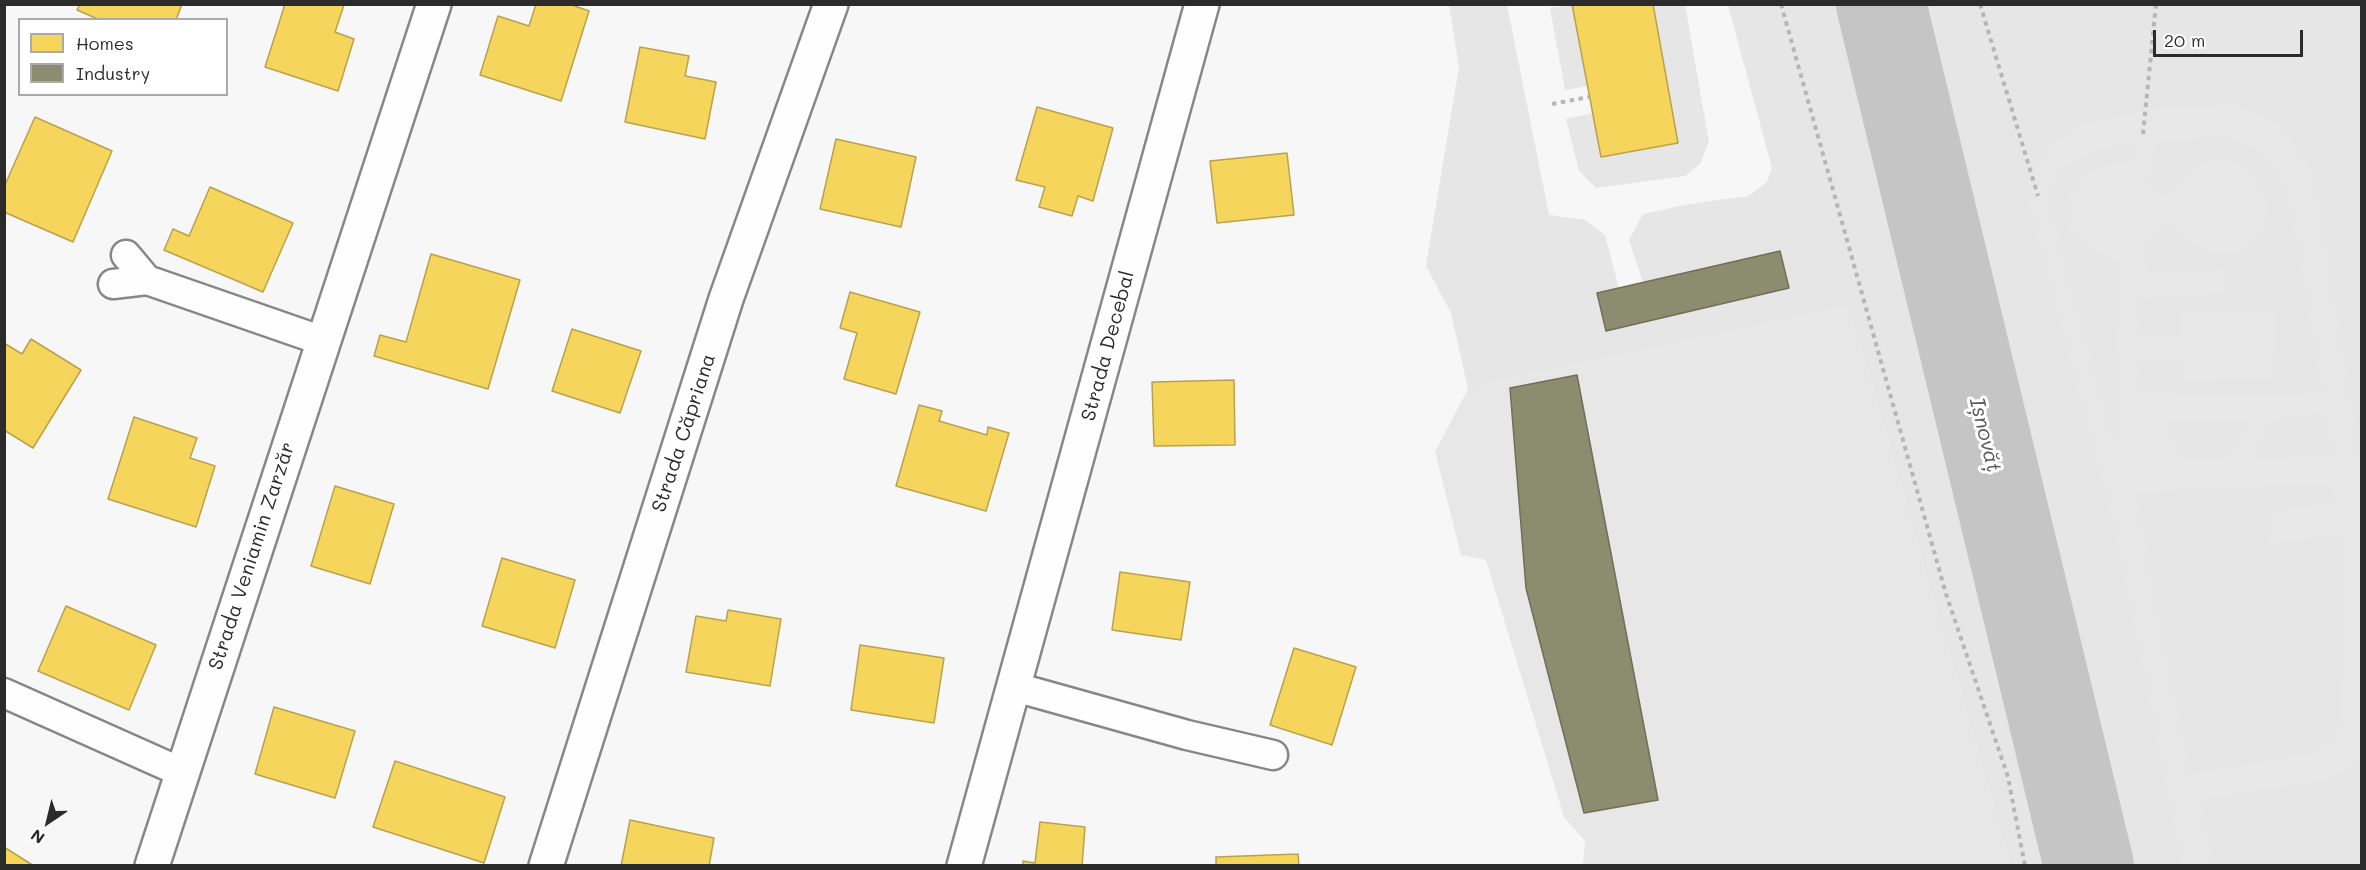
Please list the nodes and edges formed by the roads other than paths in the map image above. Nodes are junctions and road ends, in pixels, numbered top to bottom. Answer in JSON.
{"nodes":[{"id":1,"x":434,"y":4,"type":"edge"},
{"id":2,"x":831,"y":4,"type":"edge"},
{"id":3,"x":1202,"y":4,"type":"edge"},
{"id":4,"x":126,"y":255,"type":"dead end"},
{"id":5,"x":147,"y":280,"type":"junction"},
{"id":6,"x":113,"y":284,"type":"dead end"},
{"id":7,"x":323,"y":341,"type":"junction"},
{"id":8,"x":1015,"y":687,"type":"junction"},
{"id":9,"x":4,"y":693,"type":"edge"},
{"id":10,"x":1273,"y":755,"type":"dead end"},
{"id":11,"x":181,"y":772,"type":"junction"},
{"id":12,"x":152,"y":866,"type":"edge"},
{"id":13,"x":546,"y":866,"type":"edge"},
{"id":14,"x":964,"y":866,"type":"edge"}],
"edges":[{"from":1,"to":7,"type":"street","name":"Strada Veniamin Zarzăr"},
{"from":2,"to":13,"type":"street","name":"Strada Căpriana"},
{"from":3,"to":8,"type":"street","name":"Strada Decebal"},
{"from":4,"to":5,"type":"lane"},
{"from":5,"to":6,"type":"lane"},
{"from":5,"to":7,"type":"lane"},
{"from":7,"to":11,"type":"street","name":"Strada Veniamin Zarzăr"},
{"from":8,"to":10,"type":"lane"},
{"from":8,"to":14,"type":"street","name":"Strada Decebal"},
{"from":9,"to":11,"type":"lane"},
{"from":11,"to":12,"type":"street","name":"Strada Veniamin Zarzăr"}]}
